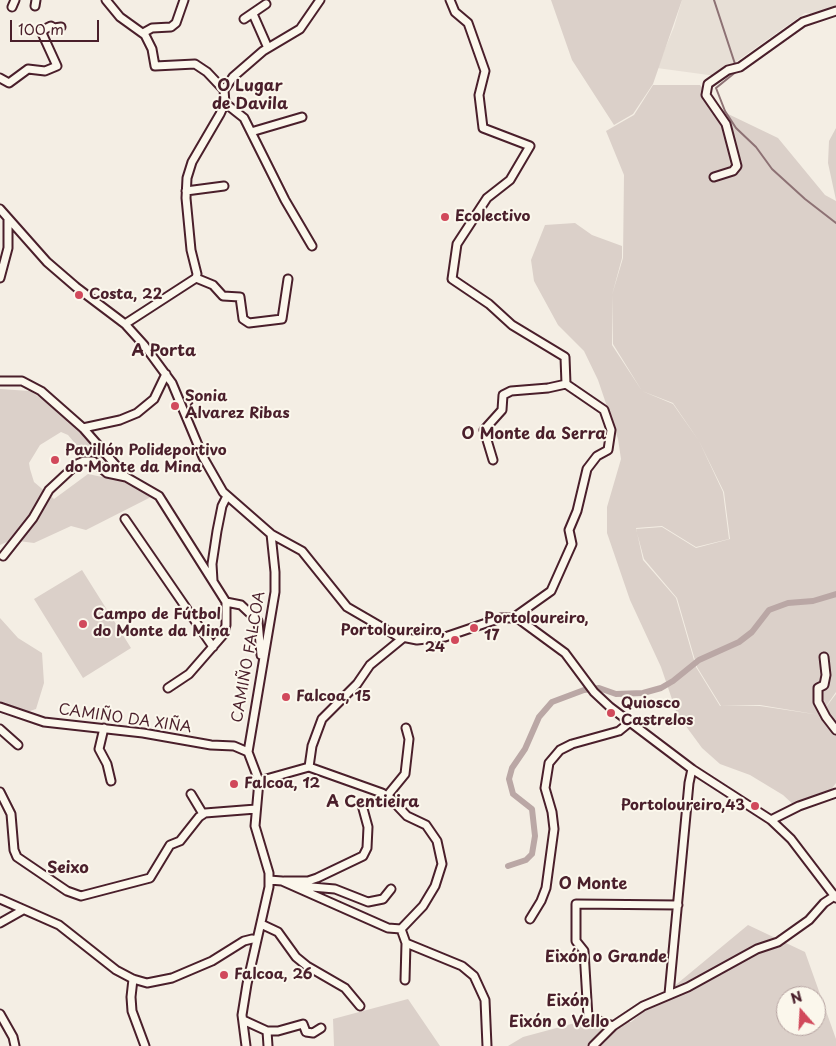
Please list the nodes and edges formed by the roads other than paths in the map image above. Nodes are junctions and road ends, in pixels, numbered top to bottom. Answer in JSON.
{"nodes":[{"id":1,"x":106,"y":0,"type":"edge"},
{"id":2,"x":184,"y":0,"type":"edge"},
{"id":3,"x":320,"y":0,"type":"edge"},
{"id":4,"x":450,"y":0,"type":"edge"},
{"id":5,"x":266,"y":4,"type":"dead end"},
{"id":6,"x":836,"y":11,"type":"edge"},
{"id":7,"x":253,"y":14,"type":"junction"},
{"id":8,"x":244,"y":20,"type":"dead end"},
{"id":9,"x":61,"y":27,"type":"dead end"},
{"id":10,"x":143,"y":33,"type":"junction"},
{"id":11,"x":268,"y":48,"type":"junction"},
{"id":12,"x":0,"y":78,"type":"edge"},
{"id":13,"x":224,"y":90,"type":"junction"},
{"id":14,"x":224,"y":103,"type":"junction"},
{"id":15,"x":302,"y":116,"type":"dead end"},
{"id":16,"x":250,"y":132,"type":"junction"},
{"id":17,"x":714,"y":177,"type":"dead end"},
{"id":18,"x":224,"y":186,"type":"dead end"},
{"id":19,"x":186,"y":191,"type":"junction"},
{"id":20,"x":0,"y":209,"type":"edge"},
{"id":21,"x":8,"y":220,"type":"junction"},
{"id":22,"x":312,"y":246,"type":"dead end"},
{"id":23,"x":0,"y":278,"type":"edge"},
{"id":24,"x":196,"y":278,"type":"junction"},
{"id":25,"x":288,"y":279,"type":"dead end"},
{"id":26,"x":125,"y":324,"type":"junction"},
{"id":27,"x":166,"y":374,"type":"junction"},
{"id":28,"x":0,"y":381,"type":"edge"},
{"id":29,"x":566,"y":384,"type":"junction"},
{"id":30,"x":83,"y":428,"type":"junction"},
{"id":31,"x":493,"y":460,"type":"dead end"},
{"id":32,"x":126,"y":478,"type":"junction"},
{"id":33,"x":227,"y":496,"type":"junction"},
{"id":34,"x":125,"y":518,"type":"dead end"},
{"id":35,"x":271,"y":534,"type":"junction"},
{"id":36,"x":2,"y":556,"type":"dead end"},
{"id":37,"x":197,"y":557,"type":"junction"},
{"id":38,"x":210,"y":562,"type":"junction"},
{"id":39,"x":206,"y":571,"type":"junction"},
{"id":40,"x":213,"y":581,"type":"junction"},
{"id":41,"x":226,"y":602,"type":"junction"},
{"id":42,"x":513,"y":618,"type":"junction"},
{"id":43,"x":404,"y":638,"type":"junction"},
{"id":44,"x":213,"y":647,"type":"junction"},
{"id":45,"x":824,"y":657,"type":"dead end"},
{"id":46,"x":262,"y":667,"type":"junction"},
{"id":47,"x":168,"y":688,"type":"dead end"},
{"id":48,"x":0,"y":707,"type":"edge"},
{"id":49,"x":630,"y":722,"type":"junction"},
{"id":50,"x":104,"y":728,"type":"junction"},
{"id":51,"x":406,"y":728,"type":"dead end"},
{"id":52,"x":0,"y":729,"type":"edge"},
{"id":53,"x":836,"y":730,"type":"edge"},
{"id":54,"x":18,"y":745,"type":"dead end"},
{"id":55,"x":248,"y":752,"type":"junction"},
{"id":56,"x":309,"y":767,"type":"junction"},
{"id":57,"x":692,"y":770,"type":"junction"},
{"id":58,"x":111,"y":781,"type":"dead end"},
{"id":59,"x":259,"y":781,"type":"junction"},
{"id":60,"x":0,"y":792,"type":"edge"},
{"id":61,"x":836,"y":793,"type":"edge"},
{"id":62,"x":191,"y":794,"type":"dead end"},
{"id":63,"x":387,"y":796,"type":"junction"},
{"id":64,"x":362,"y":805,"type":"dead end"},
{"id":65,"x":256,"y":809,"type":"junction"},
{"id":66,"x":202,"y":814,"type":"junction"},
{"id":67,"x":771,"y":820,"type":"junction"},
{"id":68,"x":270,"y":880,"type":"junction"},
{"id":69,"x":282,"y":881,"type":"junction"},
{"id":70,"x":293,"y":885,"type":"junction"},
{"id":71,"x":390,"y":889,"type":"dead end"},
{"id":72,"x":836,"y":896,"type":"edge"},
{"id":73,"x":0,"y":899,"type":"edge"},
{"id":74,"x":678,"y":905,"type":"junction"},
{"id":75,"x":23,"y":910,"type":"junction"},
{"id":76,"x":530,"y":919,"type":"dead end"},
{"id":77,"x":0,"y":923,"type":"edge"},
{"id":78,"x":261,"y":924,"type":"junction"},
{"id":79,"x":400,"y":929,"type":"junction"},
{"id":80,"x":257,"y":940,"type":"junction"},
{"id":81,"x":406,"y":943,"type":"junction"},
{"id":82,"x":133,"y":980,"type":"junction"},
{"id":83,"x":405,"y":980,"type":"dead end"},
{"id":84,"x":670,"y":994,"type":"junction"},
{"id":85,"x":360,"y":1006,"type":"dead end"},
{"id":86,"x":0,"y":1014,"type":"edge"},
{"id":87,"x":243,"y":1020,"type":"junction"},
{"id":88,"x":613,"y":1026,"type":"junction"},
{"id":89,"x":321,"y":1028,"type":"dead end"},
{"id":90,"x":267,"y":1031,"type":"junction"},
{"id":91,"x":15,"y":1046,"type":"edge"},
{"id":92,"x":145,"y":1046,"type":"edge"},
{"id":93,"x":246,"y":1046,"type":"edge"},
{"id":94,"x":268,"y":1046,"type":"edge"},
{"id":95,"x":487,"y":1046,"type":"edge"},
{"id":96,"x":593,"y":1046,"type":"edge"}],
"edges":[{"from":1,"to":10,"type":"street"},
{"from":2,"to":10,"type":"street"},
{"from":3,"to":11,"type":"street"},
{"from":4,"to":29,"type":"street"},
{"from":5,"to":7,"type":"street"},
{"from":6,"to":17,"type":"street"},
{"from":7,"to":8,"type":"street"},
{"from":7,"to":11,"type":"street"},
{"from":9,"to":12,"type":"street"},
{"from":10,"to":13,"type":"street"},
{"from":11,"to":13,"type":"street"},
{"from":13,"to":14,"type":"street"},
{"from":14,"to":16,"type":"street"},
{"from":14,"to":19,"type":"street"},
{"from":15,"to":16,"type":"street"},
{"from":16,"to":22,"type":"street"},
{"from":18,"to":19,"type":"street"},
{"from":19,"to":24,"type":"street"},
{"from":20,"to":21,"type":"street"},
{"from":21,"to":23,"type":"street"},
{"from":21,"to":26,"type":"street"},
{"from":24,"to":25,"type":"street"},
{"from":24,"to":26,"type":"street"},
{"from":26,"to":27,"type":"street"},
{"from":27,"to":30,"type":"street"},
{"from":27,"to":33,"type":"street"},
{"from":28,"to":30,"type":"street"},
{"from":29,"to":31,"type":"street"},
{"from":29,"to":42,"type":"street"},
{"from":30,"to":32,"type":"street"},
{"from":32,"to":36,"type":"street"},
{"from":32,"to":37,"type":"street"},
{"from":33,"to":35,"type":"street"},
{"from":33,"to":38,"type":"street"},
{"from":34,"to":44,"type":"street"},
{"from":35,"to":43,"type":"street"},
{"from":35,"to":46,"type":"street","name":"CAMIÑO FALCOA"},
{"from":37,"to":38,"type":"street"},
{"from":37,"to":39,"type":"street"},
{"from":38,"to":39,"type":"street"},
{"from":38,"to":40,"type":"street"},
{"from":39,"to":40,"type":"street"},
{"from":40,"to":41,"type":"street"},
{"from":41,"to":44,"type":"street"},
{"from":41,"to":46,"type":"street"},
{"from":42,"to":43,"type":"street"},
{"from":42,"to":49,"type":"street"},
{"from":43,"to":56,"type":"street"},
{"from":44,"to":47,"type":"street"},
{"from":45,"to":53,"type":"street"},
{"from":46,"to":55,"type":"street","name":"CAMIÑO FALCOA"},
{"from":48,"to":50,"type":"street","name":"CAMIÑO DA XIÑA"},
{"from":49,"to":57,"type":"street"},
{"from":49,"to":76,"type":"street"},
{"from":50,"to":55,"type":"street","name":"CAMIÑO DA XIÑA"},
{"from":50,"to":58,"type":"street"},
{"from":51,"to":63,"type":"street"},
{"from":52,"to":54,"type":"street"},
{"from":55,"to":59,"type":"street"},
{"from":56,"to":59,"type":"street"},
{"from":56,"to":63,"type":"street"},
{"from":57,"to":67,"type":"street"},
{"from":57,"to":74,"type":"street"},
{"from":59,"to":65,"type":"street"},
{"from":60,"to":66,"type":"street"},
{"from":61,"to":67,"type":"street"},
{"from":62,"to":66,"type":"street"},
{"from":63,"to":79,"type":"street"},
{"from":64,"to":69,"type":"street"},
{"from":65,"to":66,"type":"street"},
{"from":65,"to":68,"type":"street"},
{"from":67,"to":72,"type":"street"},
{"from":68,"to":69,"type":"street"},
{"from":68,"to":78,"type":"street"},
{"from":69,"to":70,"type":"street"},
{"from":70,"to":71,"type":"street"},
{"from":70,"to":79,"type":"street"},
{"from":72,"to":84,"type":"street"},
{"from":73,"to":75,"type":"street"},
{"from":74,"to":84,"type":"street"},
{"from":74,"to":88,"type":"street"},
{"from":75,"to":77,"type":"street"},
{"from":75,"to":82,"type":"street"},
{"from":78,"to":80,"type":"street"},
{"from":78,"to":85,"type":"street"},
{"from":79,"to":81,"type":"street"},
{"from":80,"to":82,"type":"street"},
{"from":80,"to":87,"type":"street"},
{"from":81,"to":83,"type":"street"},
{"from":81,"to":95,"type":"street"},
{"from":82,"to":92,"type":"street"},
{"from":84,"to":88,"type":"street"},
{"from":86,"to":91,"type":"street"},
{"from":87,"to":90,"type":"street"},
{"from":87,"to":93,"type":"street"},
{"from":88,"to":96,"type":"street"},
{"from":89,"to":90,"type":"street"},
{"from":90,"to":94,"type":"street"}]}
